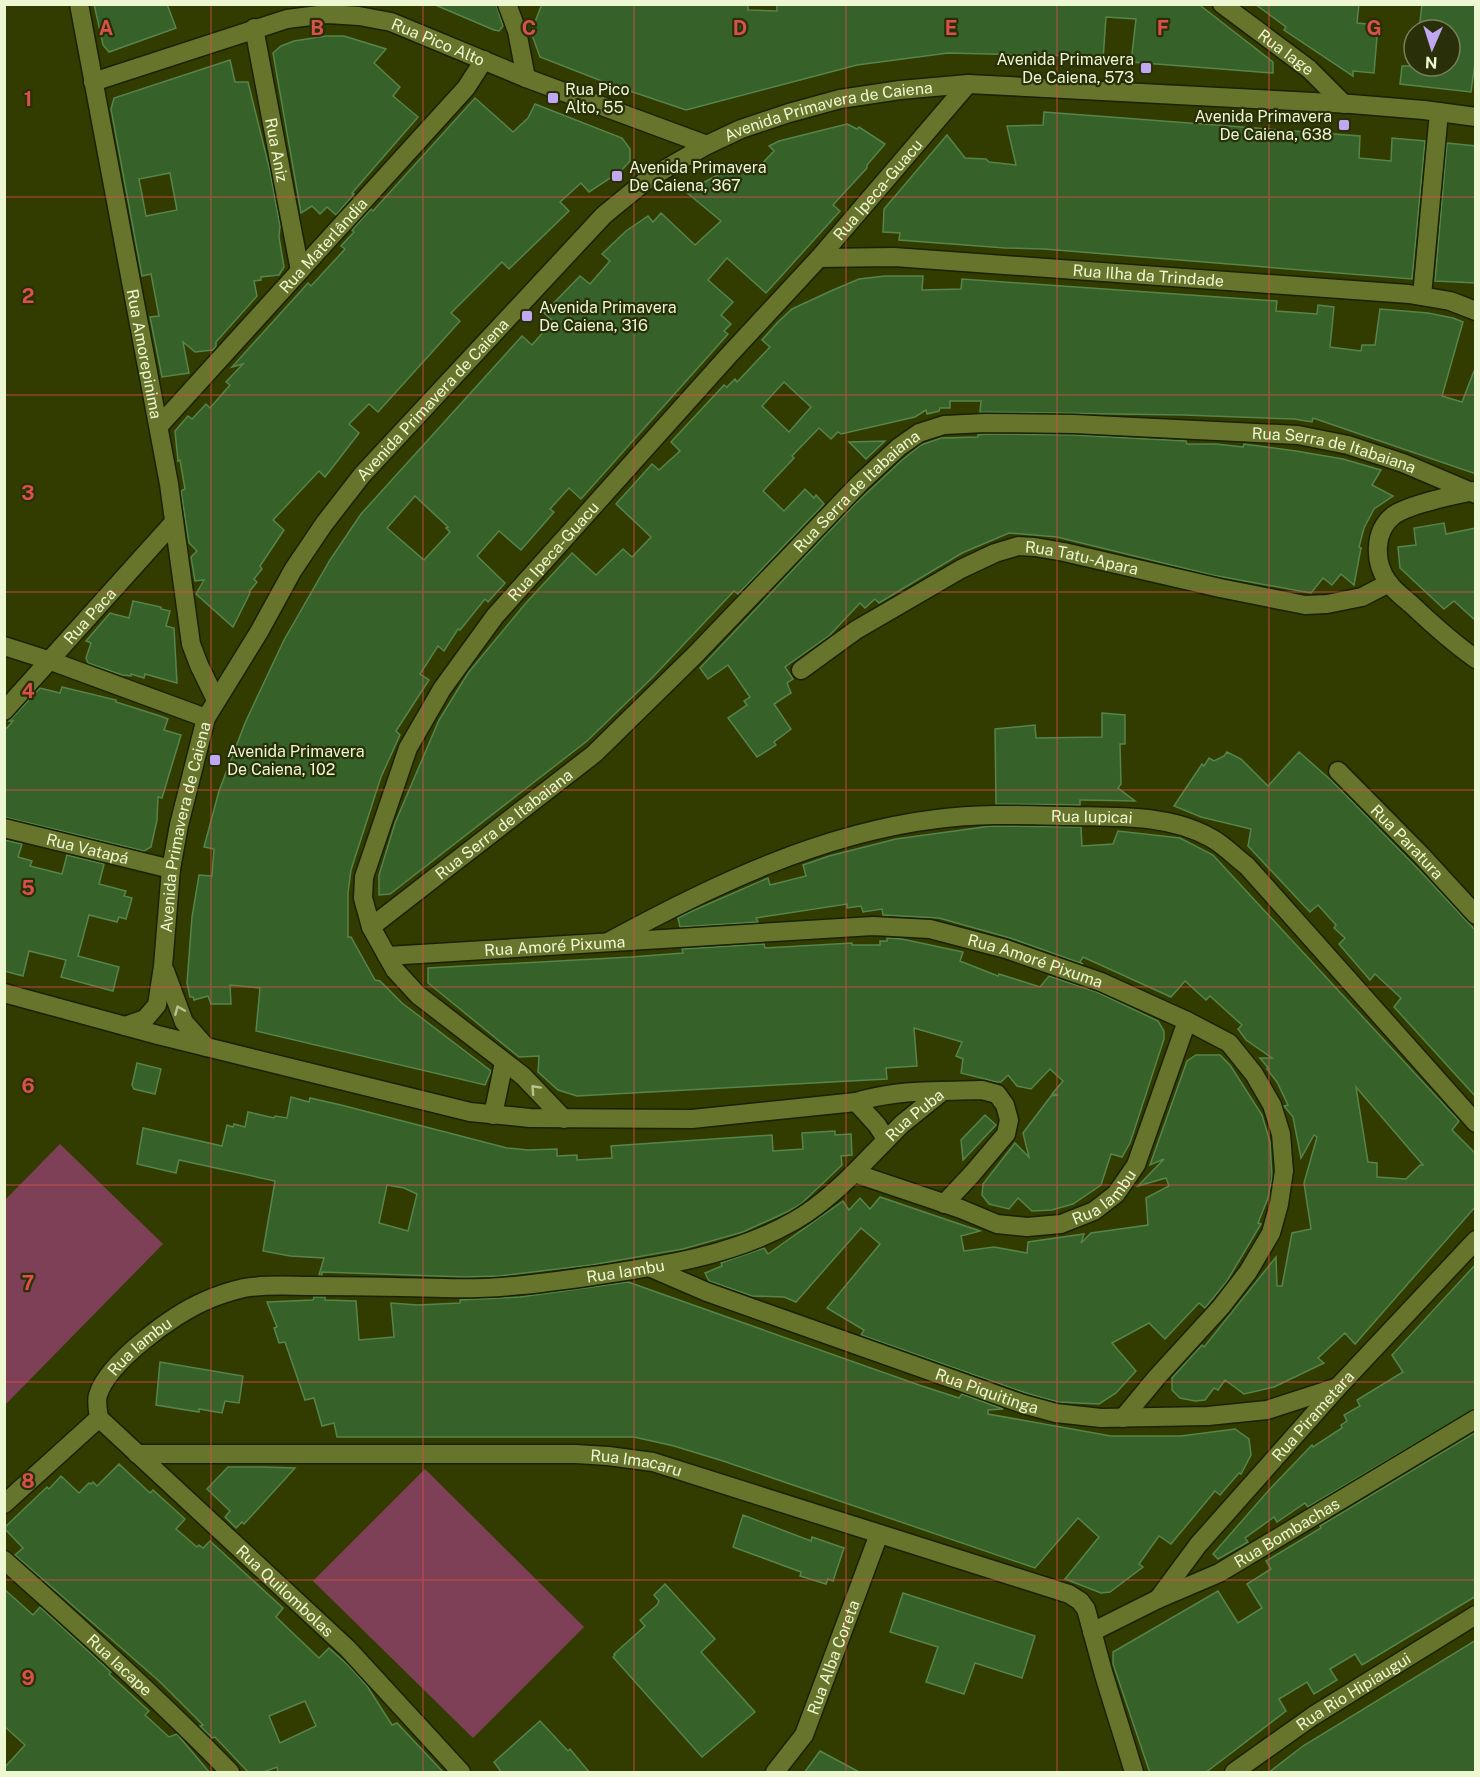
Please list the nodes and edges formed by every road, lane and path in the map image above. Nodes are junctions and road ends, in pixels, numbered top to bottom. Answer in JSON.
{"nodes":[{"id":1,"x":79,"y":4,"type":"edge"},
{"id":2,"x":507,"y":4,"type":"edge"},
{"id":3,"x":1222,"y":4,"type":"edge"},
{"id":4,"x":254,"y":28,"type":"junction"},
{"id":5,"x":484,"y":60,"type":"junction"},
{"id":6,"x":526,"y":78,"type":"junction"},
{"id":7,"x":93,"y":82,"type":"junction"},
{"id":8,"x":968,"y":84,"type":"junction"},
{"id":9,"x":1344,"y":104,"type":"junction"},
{"id":10,"x":1439,"y":112,"type":"junction"},
{"id":11,"x":1476,"y":117,"type":"edge"},
{"id":12,"x":707,"y":145,"type":"junction"},
{"id":13,"x":819,"y":258,"type":"junction"},
{"id":14,"x":300,"y":271,"type":"junction"},
{"id":15,"x":1422,"y":296,"type":"junction"},
{"id":16,"x":1476,"y":311,"type":"edge"},
{"id":17,"x":159,"y":426,"type":"junction"},
{"id":18,"x":1474,"y":492,"type":"edge"},
{"id":19,"x":174,"y":522,"type":"junction"},
{"id":20,"x":1389,"y":583,"type":"junction"},
{"id":21,"x":4,"y":646,"type":"edge"},
{"id":22,"x":1476,"y":659,"type":"edge"},
{"id":23,"x":51,"y":661,"type":"junction"},
{"id":24,"x":801,"y":670,"type":"dead end"},
{"id":25,"x":216,"y":700,"type":"junction"},
{"id":26,"x":4,"y":711,"type":"edge"},
{"id":27,"x":206,"y":718,"type":"junction"},
{"id":28,"x":1338,"y":771,"type":"dead end"},
{"id":29,"x":4,"y":828,"type":"edge"},
{"id":30,"x":171,"y":869,"type":"junction"},
{"id":31,"x":1476,"y":915,"type":"edge"},
{"id":32,"x":371,"y":927,"type":"junction"},
{"id":33,"x":604,"y":944,"type":"junction"},
{"id":34,"x":387,"y":956,"type":"junction"},
{"id":35,"x":163,"y":966,"type":"junction"},
{"id":36,"x":4,"y":993,"type":"edge"},
{"id":37,"x":1187,"y":1021,"type":"junction"},
{"id":38,"x":126,"y":1026,"type":"junction"},
{"id":39,"x":206,"y":1047,"type":"junction"},
{"id":40,"x":504,"y":1062,"type":"junction"},
{"id":41,"x":943,"y":1091,"type":"junction"},
{"id":42,"x":856,"y":1102,"type":"junction"},
{"id":43,"x":493,"y":1114,"type":"junction"},
{"id":44,"x":564,"y":1119,"type":"junction"},
{"id":45,"x":1476,"y":1124,"type":"edge"},
{"id":46,"x":886,"y":1139,"type":"junction"},
{"id":47,"x":854,"y":1173,"type":"junction"},
{"id":48,"x":944,"y":1204,"type":"junction"},
{"id":49,"x":1476,"y":1240,"type":"edge"},
{"id":50,"x":649,"y":1267,"type":"junction"},
{"id":51,"x":1338,"y":1387,"type":"junction"},
{"id":52,"x":99,"y":1418,"type":"junction"},
{"id":53,"x":1123,"y":1418,"type":"junction"},
{"id":54,"x":1476,"y":1419,"type":"edge"},
{"id":55,"x":137,"y":1454,"type":"junction"},
{"id":56,"x":4,"y":1504,"type":"edge"},
{"id":57,"x":879,"y":1534,"type":"junction"},
{"id":58,"x":4,"y":1560,"type":"edge"},
{"id":59,"x":1158,"y":1599,"type":"junction"},
{"id":60,"x":1476,"y":1615,"type":"edge"},
{"id":61,"x":1092,"y":1632,"type":"junction"},
{"id":62,"x":1132,"y":1771,"type":"edge"},
{"id":63,"x":230,"y":1773,"type":"edge"},
{"id":64,"x":461,"y":1773,"type":"edge"},
{"id":65,"x":775,"y":1773,"type":"edge"},
{"id":66,"x":1234,"y":1773,"type":"edge"}],
"edges":[{"from":1,"to":7,"type":"street","name":"Rua Amorepinima"},
{"from":2,"to":6,"type":"street"},
{"from":3,"to":9,"type":"street","name":"Rua Iage"},
{"from":4,"to":5,"type":"street","name":"Rua Pico Alto"},
{"from":4,"to":7,"type":"street","name":"Rua Pico Alto"},
{"from":4,"to":14,"type":"street","name":"Rua Aniz"},
{"from":5,"to":6,"type":"street","name":"Rua Pico Alto"},
{"from":5,"to":14,"type":"street","name":"Rua Materlândia"},
{"from":6,"to":12,"type":"street","name":"Rua Pico Alto"},
{"from":7,"to":17,"type":"street","name":"Rua Amorepinima"},
{"from":8,"to":9,"type":"street","name":"Avenida Primavera de Caiena"},
{"from":8,"to":12,"type":"street","name":"Avenida Primavera de Caiena"},
{"from":8,"to":13,"type":"street","name":"Rua Ipeca-Guacu"},
{"from":9,"to":10,"type":"street","name":"Avenida Primavera de Caiena"},
{"from":10,"to":11,"type":"street","name":"Avenida Primavera de Caiena"},
{"from":10,"to":15,"type":"street"},
{"from":12,"to":25,"type":"street","name":"Avenida Primavera de Caiena"},
{"from":13,"to":15,"type":"street","name":"Rua Ilha da Trindade"},
{"from":13,"to":32,"type":"street","name":"Rua Ipeca-Guacu"},
{"from":14,"to":17,"type":"street","name":"Rua Materlândia"},
{"from":15,"to":16,"type":"street","name":"Rua Ilha da Trindade"},
{"from":17,"to":19,"type":"street","name":"Rua Amorepinima"},
{"from":18,"to":20,"type":"street"},
{"from":18,"to":32,"type":"street","name":"Rua Serra de Itabaiana"},
{"from":19,"to":23,"type":"street","name":"Rua Paca"},
{"from":19,"to":25,"type":"street","name":"Rua Amorepinima"},
{"from":20,"to":22,"type":"street"},
{"from":20,"to":24,"type":"street","name":"Rua Tatu-Apara"},
{"from":21,"to":23,"type":"street"},
{"from":23,"to":26,"type":"street","name":"Rua Paca"},
{"from":23,"to":27,"type":"street"},
{"from":25,"to":27,"type":"street","name":"Avenida Primavera de Caiena"},
{"from":27,"to":30,"type":"street","name":"Avenida Primavera de Caiena"},
{"from":28,"to":31,"type":"street","name":"Rua Paratura"},
{"from":29,"to":30,"type":"street","name":"Rua Vatapá"},
{"from":30,"to":35,"type":"street","name":"Avenida Primavera de Caiena"},
{"from":32,"to":34,"type":"street","name":"Rua Ipeca-Guacu"},
{"from":33,"to":34,"type":"street","name":"Rua Amoré Pixuma"},
{"from":33,"to":37,"type":"street","name":"Rua Amoré Pixuma"},
{"from":33,"to":45,"type":"street","name":"Rua Iupicai"},
{"from":34,"to":40,"type":"street","name":"Rua Ipeca-Guacu"},
{"from":35,"to":38,"type":"street","name":"Avenida Primavera de Caiena"},
{"from":39,"to":35,"type":"street","one_way":true},
{"from":36,"to":38,"type":"street"},
{"from":37,"to":48,"type":"street","name":"Rua Iambu"},
{"from":37,"to":53,"type":"street","name":"Rua Amoré Pixuma"},
{"from":38,"to":39,"type":"street"},
{"from":39,"to":43,"type":"street"},
{"from":40,"to":43,"type":"street"},
{"from":44,"to":40,"type":"street","name":"Rua Ipeca-Guacu","one_way":true},
{"from":41,"to":42,"type":"street"},
{"from":41,"to":46,"type":"street","name":"Rua Puba"},
{"from":41,"to":48,"type":"street","name":"Rua Puba"},
{"from":42,"to":44,"type":"street"},
{"from":42,"to":46,"type":"street"},
{"from":43,"to":44,"type":"street"},
{"from":46,"to":47,"type":"street","name":"Rua Puba"},
{"from":47,"to":48,"type":"street","name":"Rua Iambu"},
{"from":47,"to":50,"type":"street","name":"Rua Iambu"},
{"from":49,"to":51,"type":"street","name":"Rua Pirametara"},
{"from":50,"to":52,"type":"street","name":"Rua Iambu"},
{"from":50,"to":53,"type":"street","name":"Rua Piquitinga"},
{"from":51,"to":53,"type":"street","name":"Rua Piquitinga"},
{"from":51,"to":59,"type":"street","name":"Rua Pirametara"},
{"from":52,"to":55,"type":"street","name":"Rua Quilombolas"},
{"from":52,"to":56,"type":"street"},
{"from":54,"to":59,"type":"street","name":"Rua Bombachas"},
{"from":55,"to":57,"type":"street","name":"Rua Imacaru"},
{"from":55,"to":64,"type":"street","name":"Rua Quilombolas"},
{"from":57,"to":61,"type":"street","name":"Rua Imacaru"},
{"from":57,"to":65,"type":"street","name":"Rua Alba Coreta"},
{"from":58,"to":63,"type":"street","name":"Rua Iacape"},
{"from":59,"to":61,"type":"street","name":"Rua Bombachas"},
{"from":60,"to":66,"type":"street","name":"Rua Rio Hipiaugui"},
{"from":61,"to":62,"type":"street","name":"Rua Imacaru"}]}
